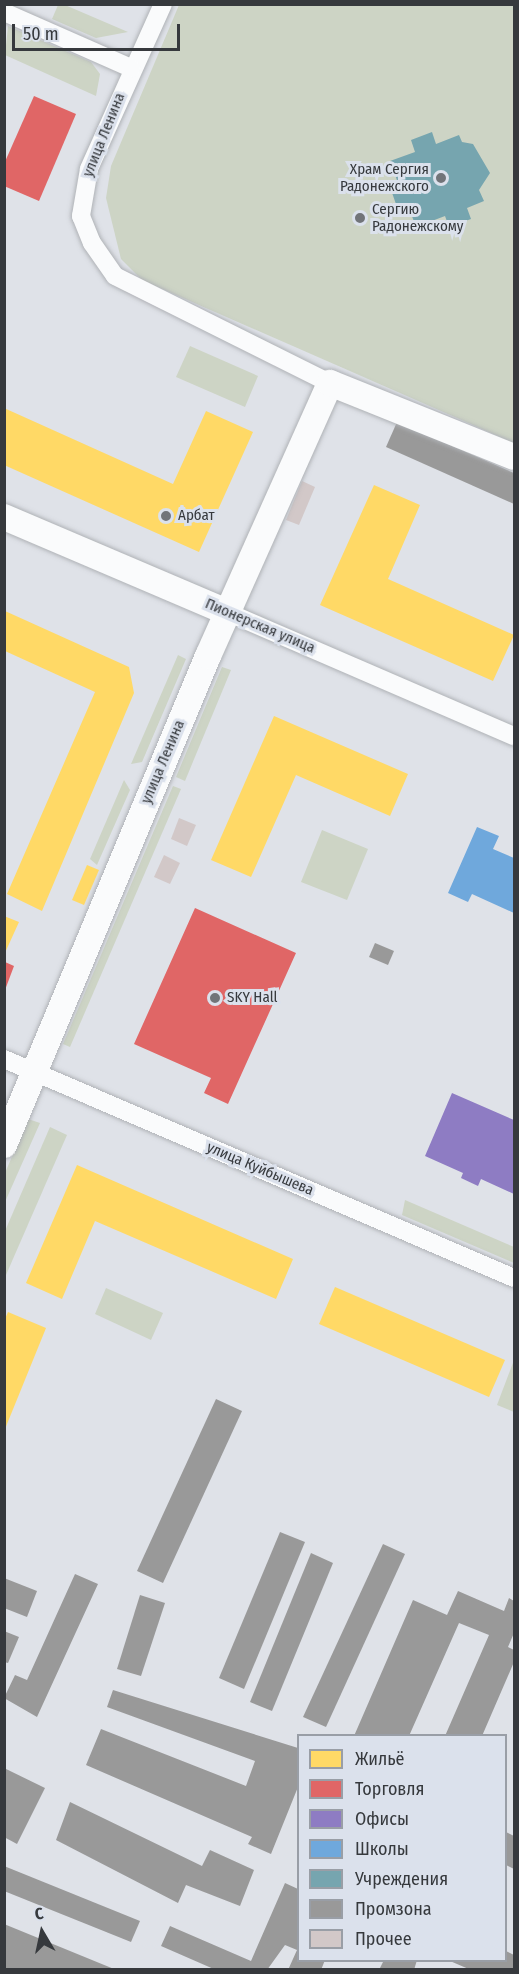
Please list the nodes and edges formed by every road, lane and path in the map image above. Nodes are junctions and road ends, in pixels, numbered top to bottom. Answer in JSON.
{"nodes":[{"id":1,"x":163,"y":4,"type":"edge"},
{"id":2,"x":4,"y":12,"type":"edge"},
{"id":3,"x":131,"y":68,"type":"junction"},
{"id":4,"x":330,"y":383,"type":"junction"},
{"id":5,"x":514,"y":457,"type":"edge"},
{"id":6,"x":4,"y":517,"type":"edge"},
{"id":7,"x":227,"y":612,"type":"junction"},
{"id":8,"x":514,"y":736,"type":"edge"},
{"id":9,"x":4,"y":1059,"type":"edge"},
{"id":10,"x":36,"y":1072,"type":"junction"},
{"id":11,"x":4,"y":1145,"type":"edge"},
{"id":12,"x":514,"y":1278,"type":"edge"}],
"edges":[{"from":1,"to":3,"type":"street","name":"улица Ленина"},
{"from":2,"to":3,"type":"street"},
{"from":3,"to":4,"type":"street","name":"улица Ленина"},
{"from":4,"to":5,"type":"street","name":"улица Ленина"},
{"from":4,"to":7,"type":"street","name":"улица Ленина"},
{"from":6,"to":7,"type":"street","name":"Пионерская улица"},
{"from":7,"to":8,"type":"street","name":"Пионерская улица"},
{"from":7,"to":10,"type":"street","name":"улица Ленина"},
{"from":9,"to":10,"type":"street","name":"улица Куйбышева"},
{"from":10,"to":11,"type":"street","name":"улица Ленина"},
{"from":10,"to":12,"type":"street","name":"улица Куйбышева"}]}
